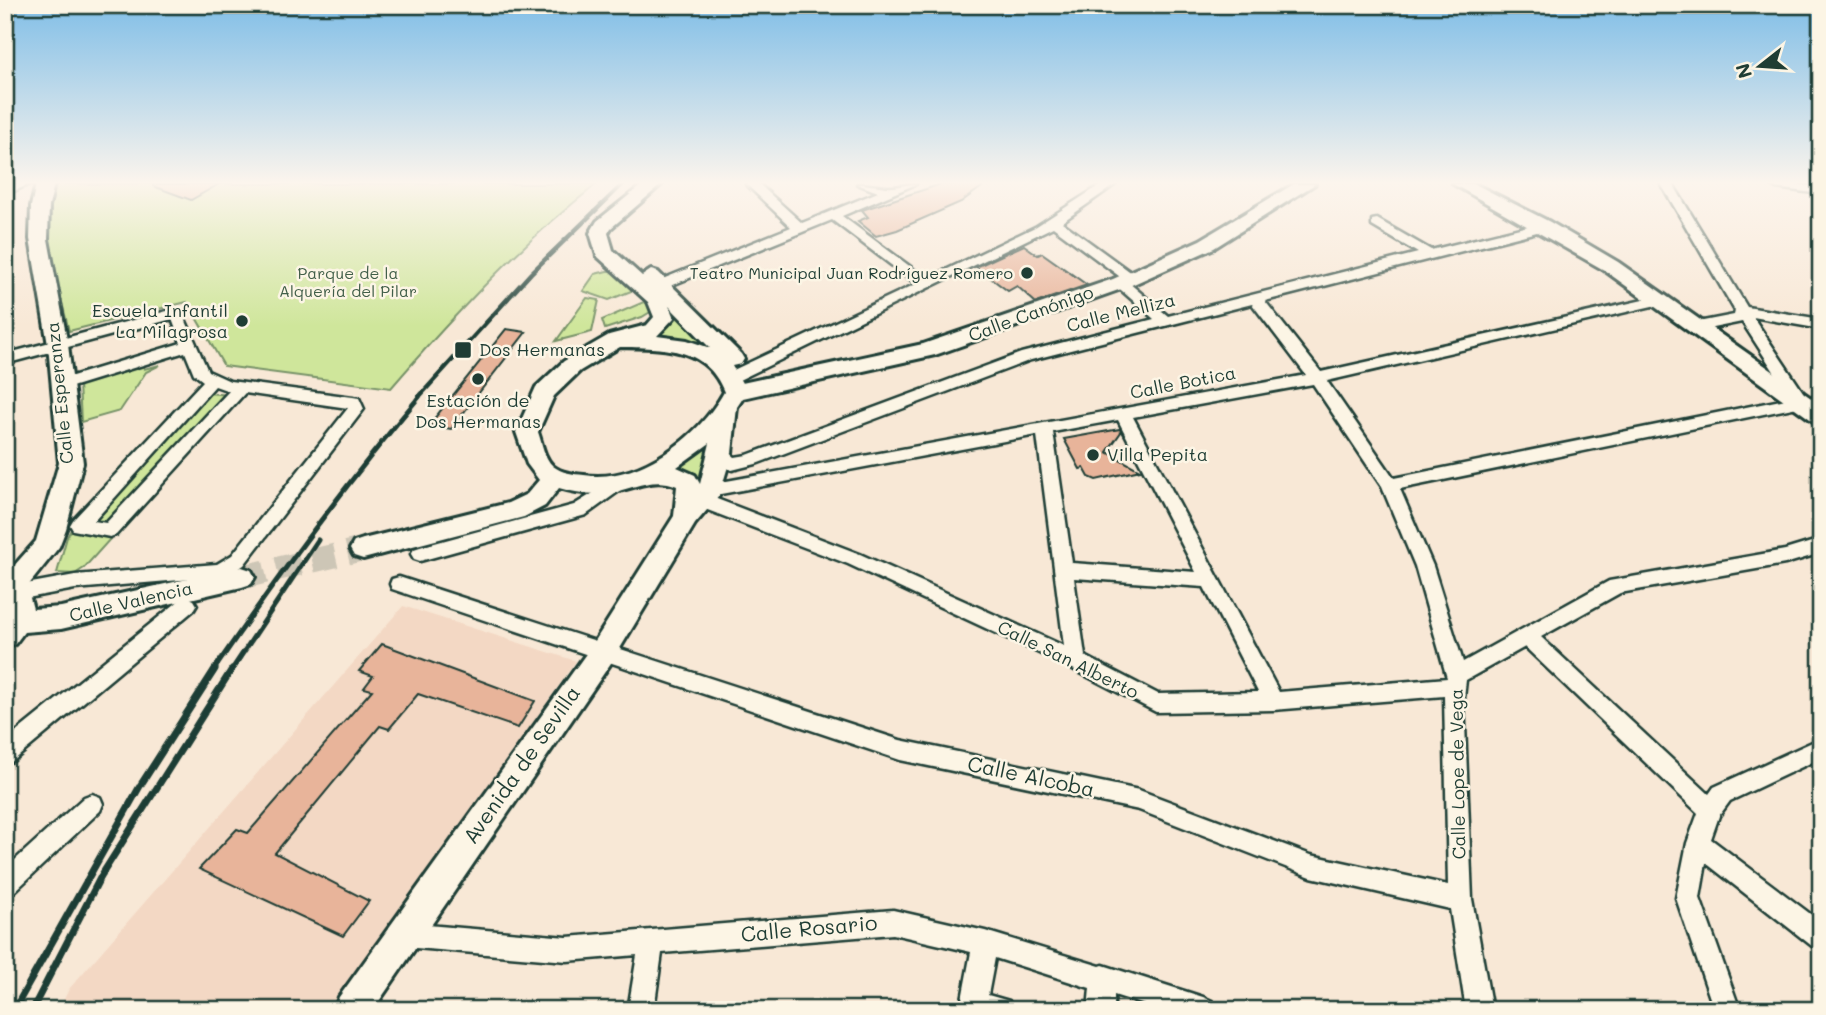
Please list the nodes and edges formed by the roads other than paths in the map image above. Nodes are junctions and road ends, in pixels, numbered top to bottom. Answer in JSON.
{"nodes":[{"id":1,"x":39,"y":231,"type":"edge"},
{"id":2,"x":600,"y":231,"type":"edge"},
{"id":3,"x":606,"y":231,"type":"edge"},
{"id":4,"x":792,"y":231,"type":"edge"},
{"id":5,"x":855,"y":231,"type":"edge"},
{"id":6,"x":1035,"y":231,"type":"edge"},
{"id":7,"x":1065,"y":231,"type":"edge"},
{"id":8,"x":1229,"y":231,"type":"edge"},
{"id":9,"x":1391,"y":231,"type":"edge"},
{"id":10,"x":1523,"y":231,"type":"edge"},
{"id":11,"x":1552,"y":231,"type":"edge"},
{"id":12,"x":1694,"y":231,"type":"edge"},
{"id":13,"x":1430,"y":255,"type":"junction"},
{"id":14,"x":1125,"y":281,"type":"junction"},
{"id":15,"x":660,"y":285,"type":"junction"},
{"id":16,"x":926,"y":285,"type":"junction"},
{"id":17,"x":1256,"y":299,"type":"junction"},
{"id":18,"x":1661,"y":300,"type":"junction"},
{"id":19,"x":1741,"y":315,"type":"junction"},
{"id":20,"x":1166,"y":321,"type":"junction"},
{"id":21,"x":1821,"y":324,"type":"edge"},
{"id":22,"x":1698,"y":326,"type":"junction"},
{"id":23,"x":616,"y":341,"type":"junction"},
{"id":24,"x":58,"y":345,"type":"junction"},
{"id":25,"x":190,"y":345,"type":"junction"},
{"id":26,"x":5,"y":359,"type":"edge"},
{"id":27,"x":1317,"y":378,"type":"junction"},
{"id":28,"x":213,"y":379,"type":"junction"},
{"id":29,"x":62,"y":385,"type":"junction"},
{"id":30,"x":241,"y":388,"type":"junction"},
{"id":31,"x":731,"y":388,"type":"junction"},
{"id":32,"x":1801,"y":401,"type":"junction"},
{"id":33,"x":1124,"y":414,"type":"junction"},
{"id":34,"x":1821,"y":416,"type":"edge"},
{"id":35,"x":1044,"y":429,"type":"junction"},
{"id":36,"x":720,"y":453,"type":"junction"},
{"id":37,"x":642,"y":475,"type":"junction"},
{"id":38,"x":553,"y":478,"type":"junction"},
{"id":39,"x":616,"y":485,"type":"junction"},
{"id":40,"x":1390,"y":485,"type":"junction"},
{"id":41,"x":700,"y":503,"type":"junction"},
{"id":42,"x":1821,"y":546,"type":"edge"},
{"id":43,"x":363,"y":549,"type":"tunnel mouth"},
{"id":44,"x":420,"y":554,"type":"dead end"},
{"id":45,"x":1064,"y":570,"type":"junction"},
{"id":46,"x":243,"y":577,"type":"tunnel mouth"},
{"id":47,"x":1211,"y":580,"type":"junction"},
{"id":48,"x":399,"y":584,"type":"dead end"},
{"id":49,"x":11,"y":589,"type":"edge"},
{"id":50,"x":187,"y":605,"type":"dead end"},
{"id":51,"x":12,"y":629,"type":"edge"},
{"id":52,"x":1526,"y":635,"type":"junction"},
{"id":53,"x":603,"y":652,"type":"junction"},
{"id":54,"x":1076,"y":661,"type":"junction"},
{"id":55,"x":1457,"y":681,"type":"junction"},
{"id":56,"x":1273,"y":701,"type":"junction"},
{"id":57,"x":5,"y":754,"type":"edge"},
{"id":58,"x":1817,"y":754,"type":"edge"},
{"id":59,"x":92,"y":804,"type":"dead end"},
{"id":60,"x":1710,"y":810,"type":"junction"},
{"id":61,"x":1698,"y":843,"type":"junction"},
{"id":62,"x":5,"y":885,"type":"edge"},
{"id":63,"x":1460,"y":899,"type":"junction"},
{"id":64,"x":404,"y":935,"type":"junction"},
{"id":65,"x":1820,"y":937,"type":"edge"},
{"id":66,"x":651,"y":942,"type":"junction"},
{"id":67,"x":985,"y":943,"type":"junction"},
{"id":68,"x":1103,"y":977,"type":"junction"},
{"id":69,"x":974,"y":1007,"type":"edge"},
{"id":70,"x":352,"y":1010,"type":"edge"},
{"id":71,"x":641,"y":1010,"type":"edge"},
{"id":72,"x":1000,"y":1010,"type":"edge"},
{"id":73,"x":1101,"y":1010,"type":"edge"},
{"id":74,"x":1203,"y":1010,"type":"edge"},
{"id":75,"x":1479,"y":1010,"type":"edge"},
{"id":76,"x":1727,"y":1010,"type":"edge"}],
"edges":[{"from":1,"to":24,"type":"street","name":"Calle Esperanza"},
{"from":2,"to":23,"type":"street"},
{"from":3,"to":15,"type":"street"},
{"from":4,"to":15,"type":"street"},
{"from":5,"to":16,"type":"street"},
{"from":6,"to":16,"type":"street"},
{"from":7,"to":14,"type":"street"},
{"from":8,"to":14,"type":"street","name":"Calle Canónigo"},
{"from":9,"to":13,"type":"street"},
{"from":10,"to":13,"type":"street","name":"Calle Melliza"},
{"from":11,"to":18,"type":"street"},
{"from":12,"to":19,"type":"street"},
{"from":13,"to":17,"type":"street","name":"Calle Melliza"},
{"from":14,"to":20,"type":"street"},
{"from":14,"to":31,"type":"street","name":"Calle Canónigo"},
{"from":15,"to":31,"type":"street"},
{"from":16,"to":31,"type":"street"},
{"from":17,"to":20,"type":"street","name":"Calle Melliza"},
{"from":17,"to":27,"type":"street","name":"Calle Lope de Vega"},
{"from":18,"to":22,"type":"street"},
{"from":18,"to":27,"type":"street","name":"Calle Botica"},
{"from":19,"to":21,"type":"street"},
{"from":19,"to":22,"type":"street"},
{"from":19,"to":32,"type":"street"},
{"from":20,"to":36,"type":"street","name":"Calle Melliza"},
{"from":22,"to":32,"type":"street"},
{"from":23,"to":31,"type":"street"},
{"from":23,"to":38,"type":"street"},
{"from":24,"to":25,"type":"street"},
{"from":24,"to":26,"type":"street"},
{"from":24,"to":29,"type":"street","name":"Calle Esperanza"},
{"from":25,"to":28,"type":"street"},
{"from":25,"to":29,"type":"street"},
{"from":27,"to":33,"type":"street","name":"Calle Botica"},
{"from":27,"to":40,"type":"street","name":"Calle Lope de Vega"},
{"from":28,"to":30,"type":"street"},
{"from":28,"to":30,"type":"street"},
{"from":29,"to":49,"type":"street","name":"Calle Esperanza"},
{"from":30,"to":49,"type":"street"},
{"from":31,"to":36,"type":"street","name":"Avenida de Sevilla"},
{"from":31,"to":37,"type":"street"},
{"from":32,"to":34,"type":"street"},
{"from":32,"to":40,"type":"street"},
{"from":33,"to":35,"type":"street","name":"Calle Botica"},
{"from":33,"to":47,"type":"street"},
{"from":35,"to":41,"type":"street","name":"Calle Botica"},
{"from":35,"to":45,"type":"street"},
{"from":36,"to":41,"type":"street","name":"Avenida de Sevilla"},
{"from":37,"to":39,"type":"street"},
{"from":37,"to":41,"type":"street","name":"Avenida de Sevilla"},
{"from":38,"to":39,"type":"street"},
{"from":38,"to":43,"type":"street"},
{"from":39,"to":44,"type":"street"},
{"from":40,"to":55,"type":"street","name":"Calle Lope de Vega"},
{"from":41,"to":53,"type":"street","name":"Avenida de Sevilla"},
{"from":41,"to":54,"type":"street","name":"Calle San Alberto"},
{"from":42,"to":52,"type":"street"},
{"from":45,"to":47,"type":"street"},
{"from":45,"to":54,"type":"street"},
{"from":46,"to":51,"type":"street","name":"Calle Valencia"},
{"from":47,"to":56,"type":"street"},
{"from":48,"to":53,"type":"street","name":"Calle Alcoba"},
{"from":49,"to":51,"type":"street"},
{"from":50,"to":57,"type":"street"},
{"from":52,"to":55,"type":"street"},
{"from":52,"to":60,"type":"street"},
{"from":53,"to":63,"type":"street","name":"Calle Alcoba"},
{"from":53,"to":64,"type":"street","name":"Avenida de Sevilla"},
{"from":54,"to":56,"type":"street","name":"Calle San Alberto"},
{"from":55,"to":56,"type":"street","name":"Calle San Alberto"},
{"from":55,"to":63,"type":"street","name":"Calle Lope de Vega"},
{"from":58,"to":60,"type":"street"},
{"from":59,"to":62,"type":"street"},
{"from":60,"to":61,"type":"street"},
{"from":61,"to":65,"type":"street"},
{"from":61,"to":76,"type":"street"},
{"from":63,"to":75,"type":"street","name":"Calle Lope de Vega"},
{"from":64,"to":66,"type":"street","name":"Calle Rosario"},
{"from":64,"to":70,"type":"street","name":"Avenida de Sevilla"},
{"from":66,"to":67,"type":"street","name":"Calle Rosario"},
{"from":66,"to":71,"type":"street"},
{"from":67,"to":68,"type":"street","name":"Calle Rosario"},
{"from":67,"to":69,"type":"street"},
{"from":68,"to":73,"type":"street"},
{"from":68,"to":74,"type":"street","name":"Calle Rosario"},
{"from":69,"to":72,"type":"street"}]}
